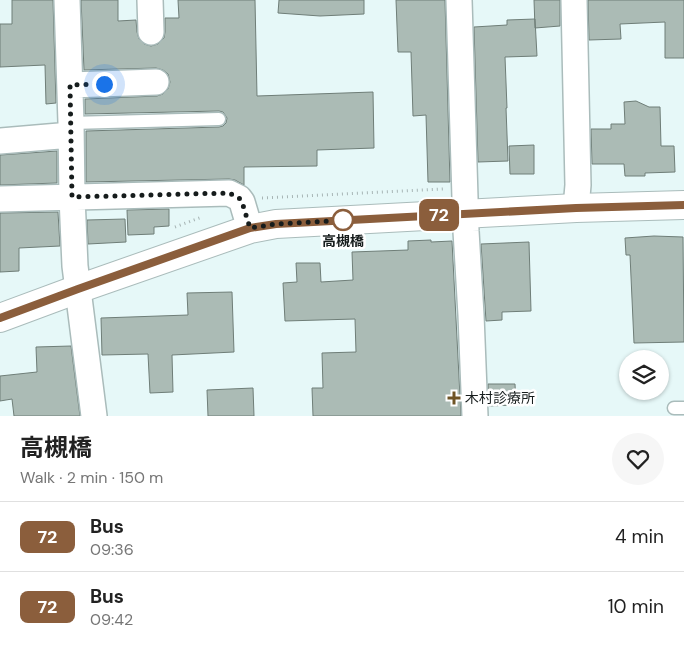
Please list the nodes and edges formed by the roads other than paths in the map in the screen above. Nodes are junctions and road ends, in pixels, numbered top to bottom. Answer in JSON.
{"nodes":[{"id":1,"x":67,"y":0,"type":"edge"},
{"id":2,"x":150,"y":0,"type":"edge"},
{"id":3,"x":459,"y":0,"type":"edge"},
{"id":4,"x":574,"y":0,"type":"edge"},
{"id":5,"x":151,"y":32,"type":"dead end"},
{"id":6,"x":156,"y":82,"type":"dead end"},
{"id":7,"x":70,"y":85,"type":"junction"},
{"id":8,"x":219,"y":119,"type":"dead end"},
{"id":9,"x":71,"y":129,"type":"junction"},
{"id":10,"x":0,"y":140,"type":"edge"},
{"id":11,"x":72,"y":197,"type":"junction"},
{"id":12,"x":0,"y":199,"type":"edge"},
{"id":13,"x":684,"y":205,"type":"edge"},
{"id":14,"x":576,"y":208,"type":"junction"},
{"id":15,"x":466,"y":214,"type":"junction"},
{"id":16,"x":250,"y":228,"type":"junction"},
{"id":17,"x":78,"y":289,"type":"junction"},
{"id":18,"x":0,"y":318,"type":"edge"},
{"id":19,"x":94,"y":416,"type":"edge"},
{"id":20,"x":475,"y":416,"type":"edge"}],
"edges":[{"from":1,"to":7,"type":"street"},
{"from":2,"to":5,"type":"street"},
{"from":3,"to":15,"type":"street"},
{"from":4,"to":14,"type":"street"},
{"from":6,"to":7,"type":"street"},
{"from":7,"to":9,"type":"street"},
{"from":8,"to":9,"type":"lane"},
{"from":9,"to":10,"type":"street"},
{"from":9,"to":11,"type":"street"},
{"from":11,"to":12,"type":"street"},
{"from":11,"to":16,"type":"street"},
{"from":11,"to":17,"type":"street"},
{"from":13,"to":14,"type":"street"},
{"from":14,"to":15,"type":"street"},
{"from":15,"to":16,"type":"street"},
{"from":15,"to":20,"type":"street"},
{"from":16,"to":17,"type":"street"},
{"from":17,"to":18,"type":"street"},
{"from":17,"to":19,"type":"street"}]}
